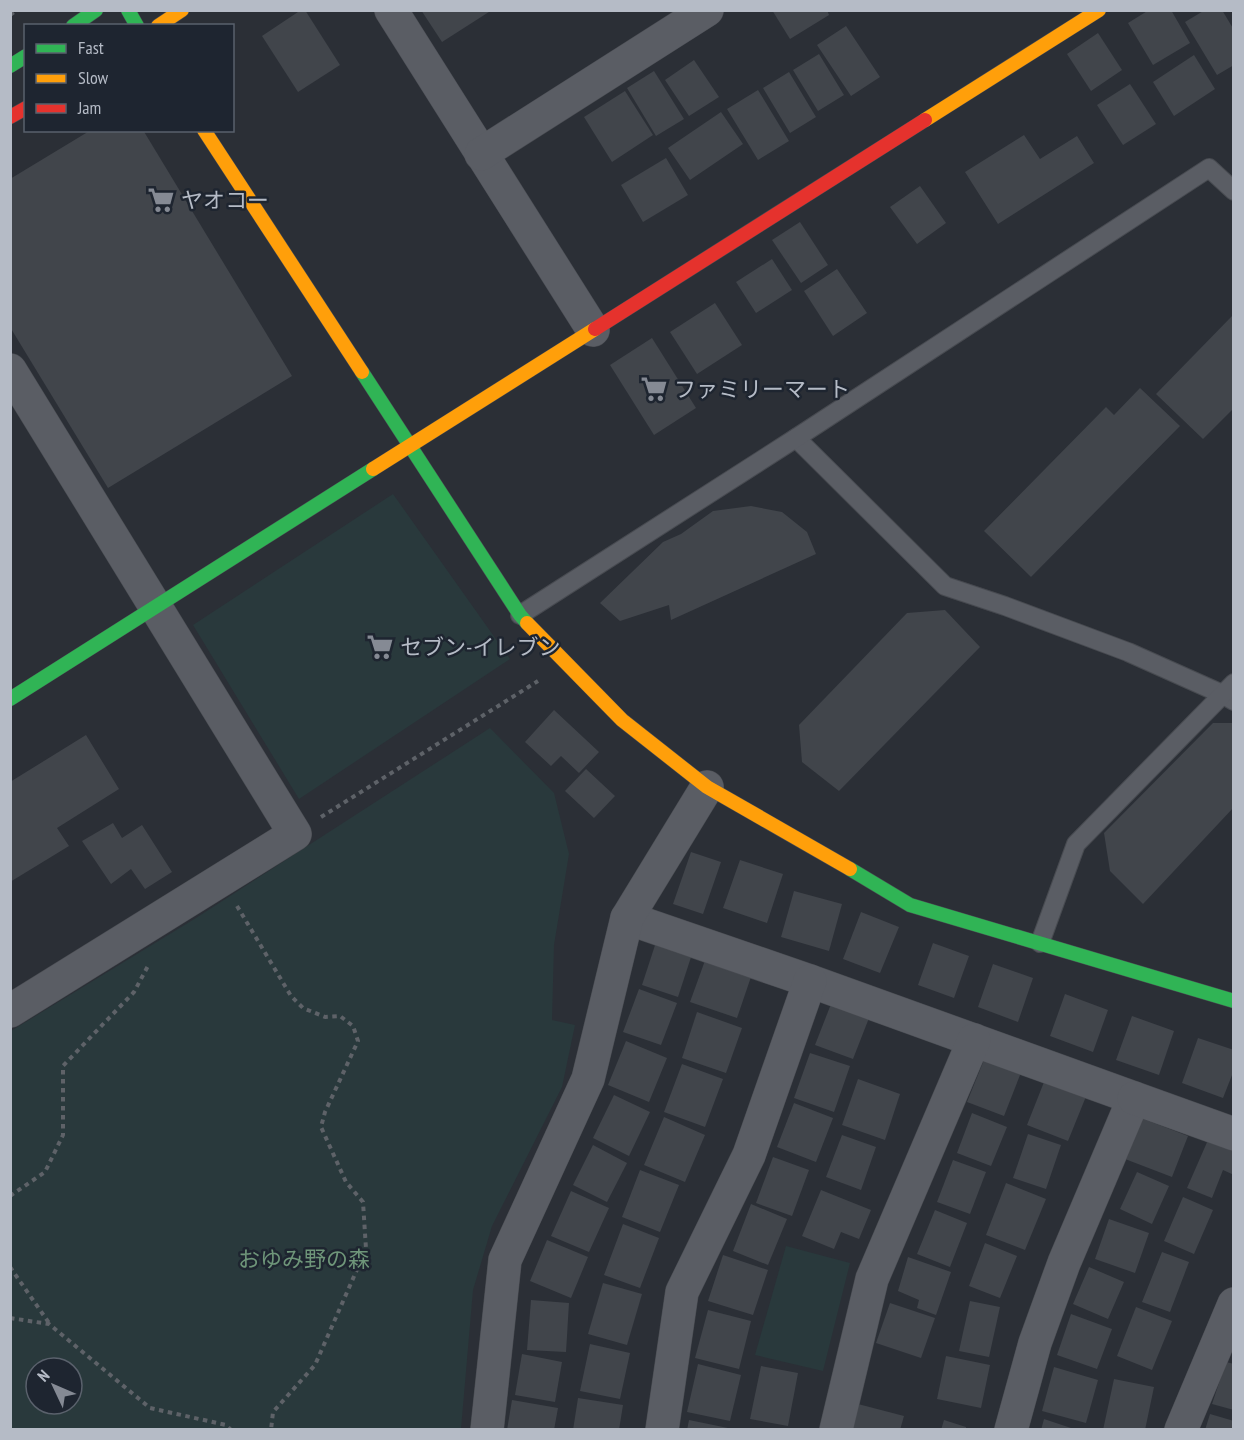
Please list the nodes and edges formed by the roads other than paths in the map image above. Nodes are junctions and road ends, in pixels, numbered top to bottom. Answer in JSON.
{"nodes":[{"id":1,"x":96,"y":10,"type":"edge"},
{"id":2,"x":128,"y":10,"type":"edge"},
{"id":3,"x":182,"y":10,"type":"edge"},
{"id":4,"x":391,"y":10,"type":"edge"},
{"id":5,"x":707,"y":10,"type":"edge"},
{"id":6,"x":1099,"y":10,"type":"edge"},
{"id":7,"x":76,"y":24,"type":"edge"},
{"id":8,"x":136,"y":24,"type":"edge"},
{"id":9,"x":161,"y":24,"type":"edge"},
{"id":10,"x":24,"y":58,"type":"edge"},
{"id":11,"x":10,"y":66,"type":"edge"},
{"id":12,"x":24,"y":109,"type":"edge"},
{"id":13,"x":10,"y":117,"type":"edge"},
{"id":14,"x":205,"y":132,"type":"edge"},
{"id":15,"x":481,"y":153,"type":"junction"},
{"id":16,"x":1233,"y":191,"type":"edge"},
{"id":17,"x":593,"y":330,"type":"junction"},
{"id":18,"x":10,"y":370,"type":"edge"},
{"id":19,"x":796,"y":438,"type":"junction"},
{"id":20,"x":410,"y":446,"type":"junction"},
{"id":21,"x":156,"y":607,"type":"junction"},
{"id":22,"x":520,"y":615,"type":"junction"},
{"id":23,"x":1230,"y":693,"type":"edge"},
{"id":24,"x":10,"y":699,"type":"edge"},
{"id":25,"x":707,"y":787,"type":"junction"},
{"id":26,"x":627,"y":918,"type":"junction"},
{"id":27,"x":1040,"y":943,"type":"junction"},
{"id":28,"x":810,"y":981,"type":"junction"},
{"id":29,"x":1233,"y":1001,"type":"edge"},
{"id":30,"x":10,"y":1011,"type":"edge"},
{"id":31,"x":974,"y":1040,"type":"junction"},
{"id":32,"x":1134,"y":1098,"type":"junction"},
{"id":33,"x":1233,"y":1134,"type":"edge"},
{"id":34,"x":1233,"y":1304,"type":"edge"},
{"id":35,"x":487,"y":1430,"type":"edge"},
{"id":36,"x":662,"y":1430,"type":"edge"},
{"id":37,"x":836,"y":1430,"type":"edge"},
{"id":38,"x":1011,"y":1430,"type":"edge"},
{"id":39,"x":1181,"y":1430,"type":"edge"}],
"edges":[{"from":1,"to":7,"type":"street"},
{"from":2,"to":8,"type":"street"},
{"from":3,"to":9,"type":"street"},
{"from":4,"to":15,"type":"street"},
{"from":5,"to":15,"type":"street"},
{"from":6,"to":17,"type":"street"},
{"from":10,"to":11,"type":"street"},
{"from":12,"to":13,"type":"street"},
{"from":14,"to":20,"type":"street"},
{"from":15,"to":17,"type":"street"},
{"from":16,"to":19,"type":"lane"},
{"from":17,"to":20,"type":"street"},
{"from":18,"to":21,"type":"street"},
{"from":19,"to":22,"type":"lane"},
{"from":19,"to":23,"type":"lane"},
{"from":20,"to":21,"type":"street"},
{"from":20,"to":22,"type":"street"},
{"from":21,"to":24,"type":"street"},
{"from":21,"to":30,"type":"street"},
{"from":22,"to":25,"type":"street"},
{"from":23,"to":27,"type":"lane"},
{"from":25,"to":26,"type":"street"},
{"from":25,"to":27,"type":"street"},
{"from":26,"to":28,"type":"street"},
{"from":26,"to":35,"type":"street"},
{"from":27,"to":29,"type":"street"},
{"from":28,"to":31,"type":"street"},
{"from":28,"to":36,"type":"street"},
{"from":31,"to":32,"type":"street"},
{"from":31,"to":37,"type":"street"},
{"from":32,"to":33,"type":"street"},
{"from":32,"to":38,"type":"street"},
{"from":34,"to":39,"type":"street"}]}
